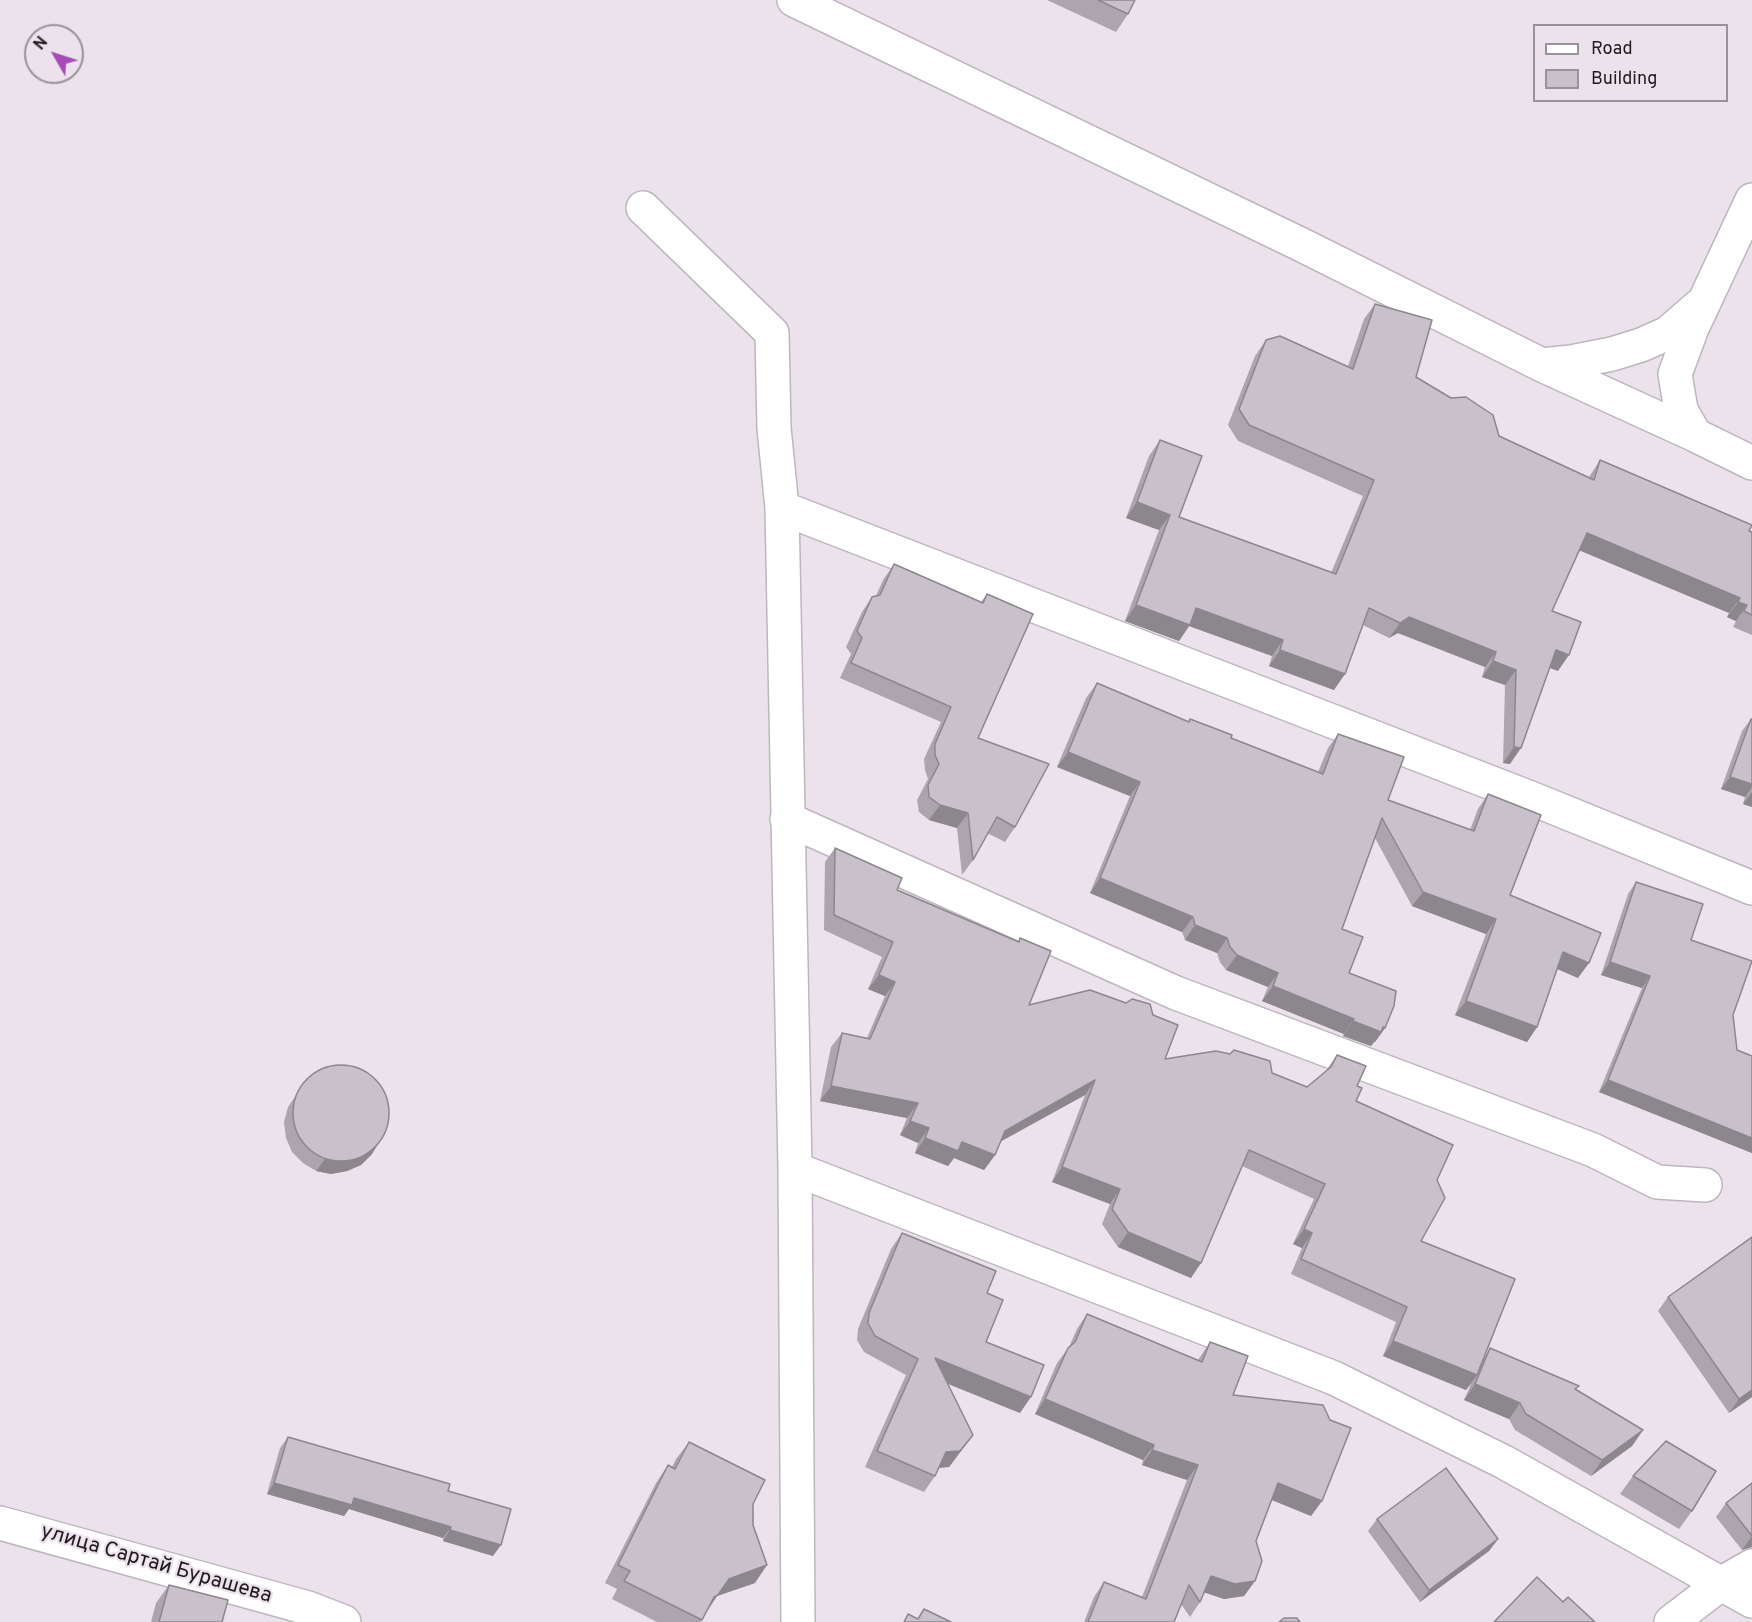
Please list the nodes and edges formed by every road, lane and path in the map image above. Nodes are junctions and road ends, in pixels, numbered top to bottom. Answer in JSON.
{"nodes":[{"id":1,"x":794,"y":0,"type":"edge"},
{"id":2,"x":1752,"y":200,"type":"edge"},
{"id":3,"x":644,"y":208,"type":"dead end"},
{"id":4,"x":1705,"y":300,"type":"junction"},
{"id":5,"x":1542,"y":365,"type":"junction"},
{"id":6,"x":1695,"y":435,"type":"junction"},
{"id":7,"x":1752,"y":463,"type":"edge"},
{"id":8,"x":782,"y":508,"type":"junction"},
{"id":9,"x":788,"y":819,"type":"junction"},
{"id":10,"x":1752,"y":888,"type":"edge"},
{"id":11,"x":795,"y":1169,"type":"junction"},
{"id":12,"x":1705,"y":1185,"type":"dead end"},
{"id":13,"x":0,"y":1523,"type":"edge"},
{"id":14,"x":1752,"y":1566,"type":"edge"},
{"id":15,"x":1722,"y":1583,"type":"junction"},
{"id":16,"x":1752,"y":1601,"type":"edge"},
{"id":17,"x":344,"y":1622,"type":"edge"},
{"id":18,"x":798,"y":1622,"type":"edge"},
{"id":19,"x":1671,"y":1622,"type":"edge"}],
"edges":[{"from":1,"to":5,"type":"street"},
{"from":2,"to":4,"type":"street"},
{"from":3,"to":8,"type":"street"},
{"from":4,"to":5,"type":"street"},
{"from":4,"to":6,"type":"street"},
{"from":5,"to":6,"type":"street"},
{"from":6,"to":7,"type":"street"},
{"from":8,"to":9,"type":"street"},
{"from":8,"to":10,"type":"street"},
{"from":9,"to":11,"type":"street"},
{"from":9,"to":12,"type":"street"},
{"from":11,"to":15,"type":"street"},
{"from":11,"to":18,"type":"street"},
{"from":13,"to":17,"type":"street","name":"улица Сартай Бурашева"},
{"from":14,"to":15,"type":"street"},
{"from":15,"to":16,"type":"street"},
{"from":15,"to":19,"type":"street"}]}
